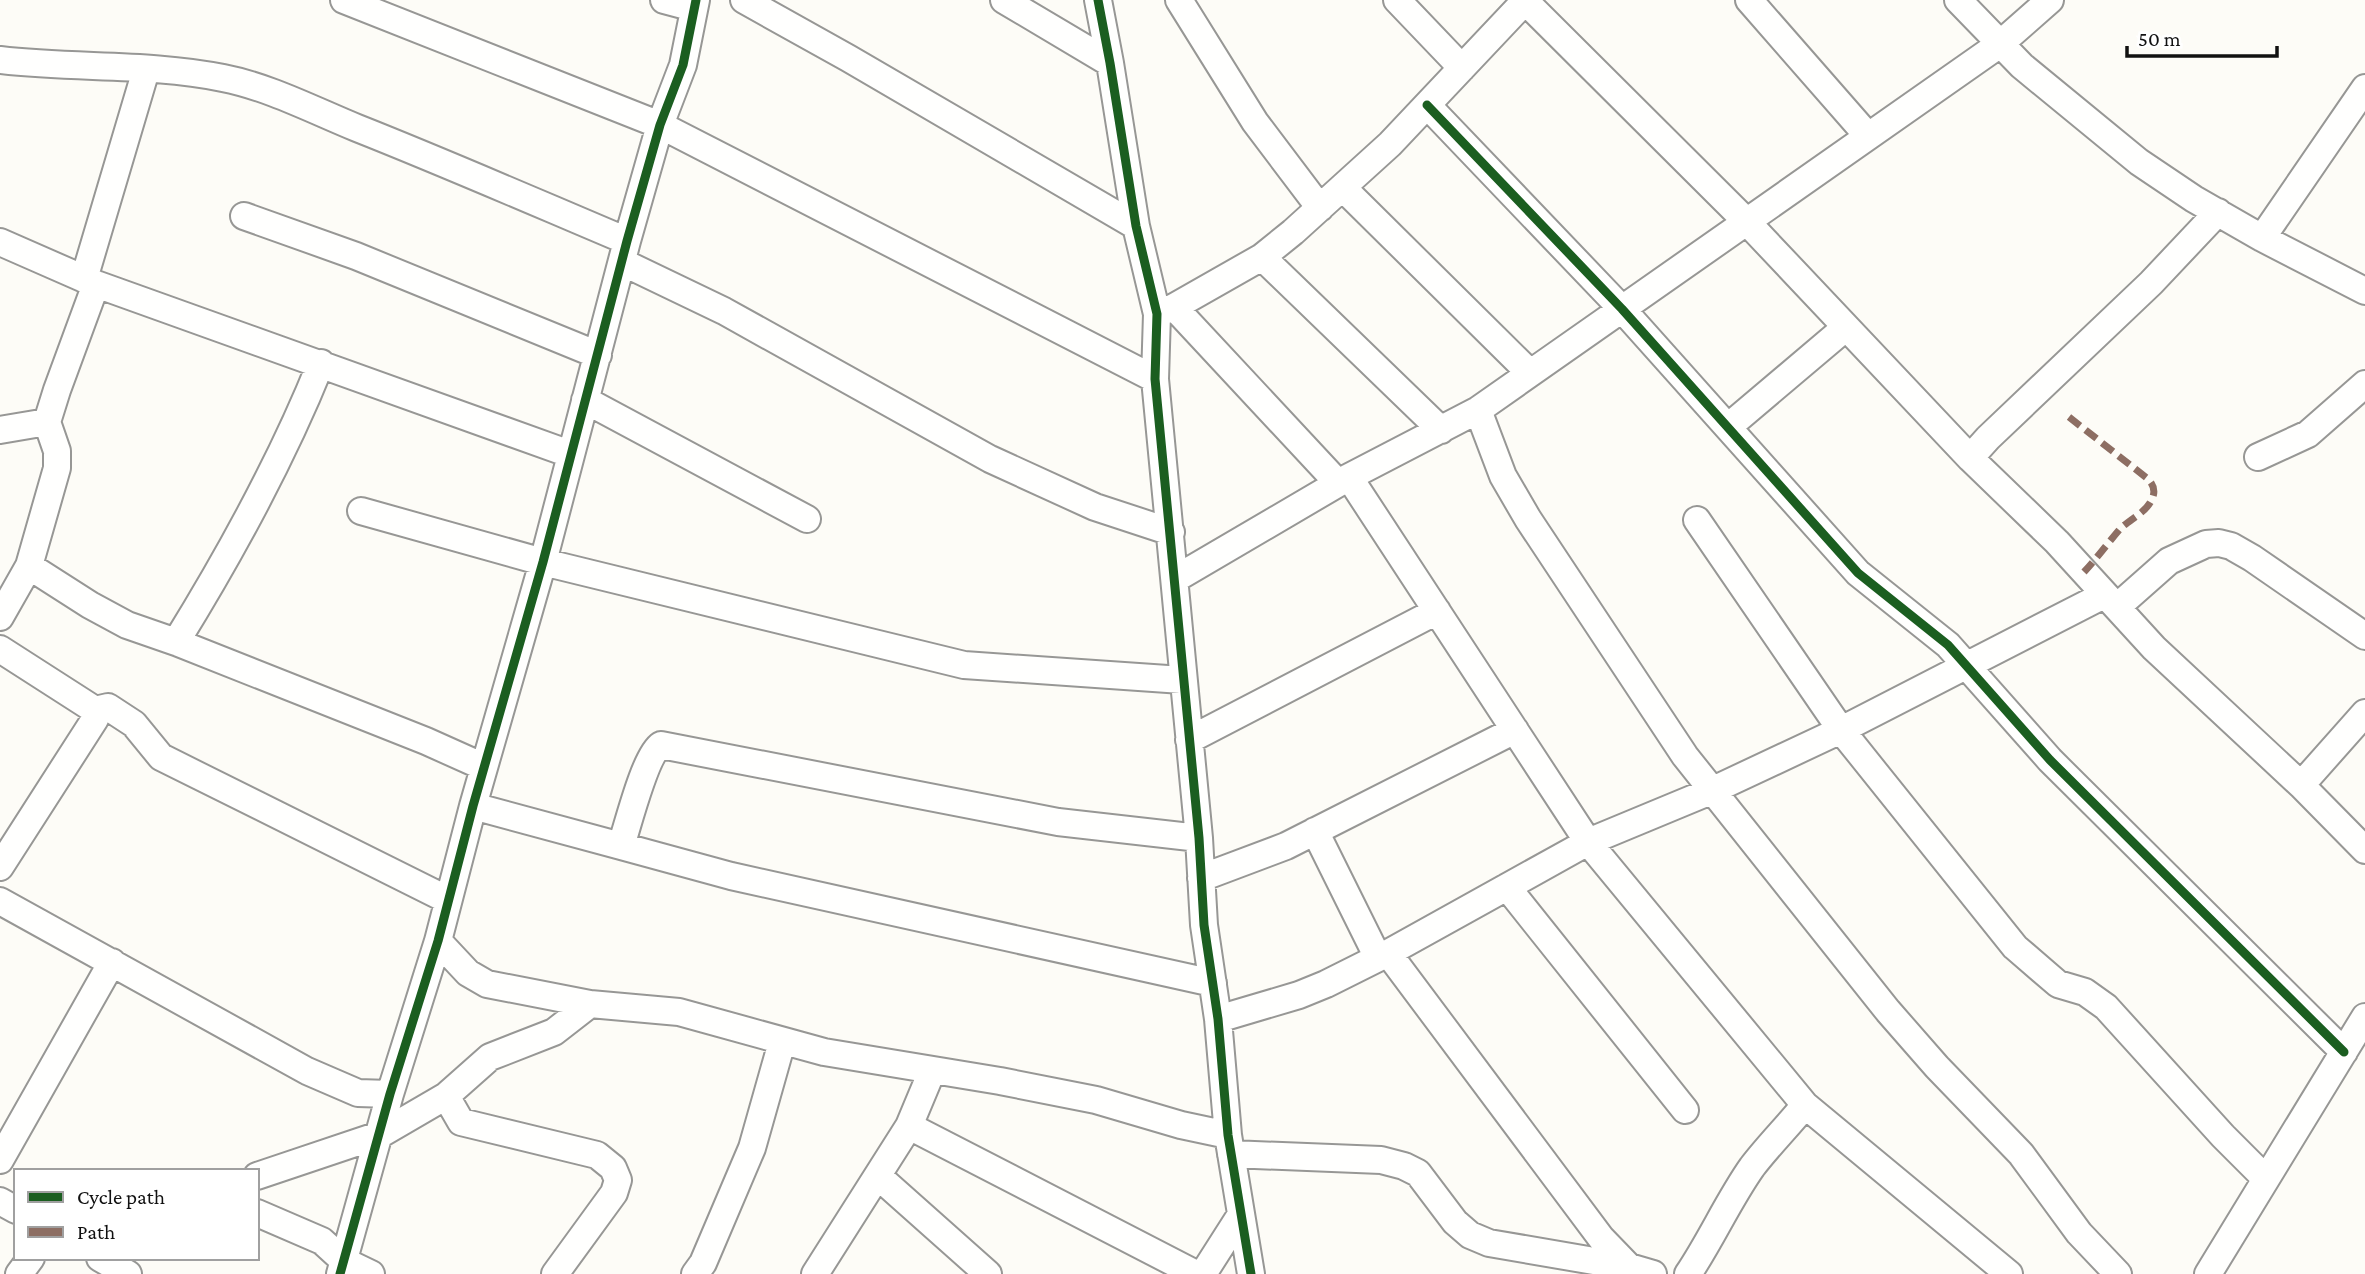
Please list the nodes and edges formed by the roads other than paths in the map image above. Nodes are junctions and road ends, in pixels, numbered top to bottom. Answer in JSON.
{"nodes":[{"id":1,"x":344,"y":0,"type":"edge"},
{"id":2,"x":664,"y":0,"type":"edge"},
{"id":3,"x":744,"y":0,"type":"edge"},
{"id":4,"x":1004,"y":0,"type":"edge"},
{"id":5,"x":1098,"y":0,"type":"edge"},
{"id":6,"x":1179,"y":0,"type":"edge"},
{"id":7,"x":1397,"y":0,"type":"edge"},
{"id":8,"x":1525,"y":0,"type":"edge"},
{"id":9,"x":1749,"y":0,"type":"edge"},
{"id":10,"x":1958,"y":0,"type":"edge"},
{"id":11,"x":2050,"y":0,"type":"edge"},
{"id":12,"x":695,"y":4,"type":"edge"},
{"id":13,"x":2000,"y":44,"type":"junction"},
{"id":14,"x":0,"y":60,"type":"edge"},
{"id":15,"x":1110,"y":63,"type":"junction"},
{"id":16,"x":1462,"y":68,"type":"junction"},
{"id":17,"x":146,"y":70,"type":"junction"},
{"id":18,"x":2365,"y":88,"type":"edge"},
{"id":19,"x":1427,"y":106,"type":"junction"},
{"id":20,"x":660,"y":125,"type":"junction"},
{"id":21,"x":1868,"y":136,"type":"junction"},
{"id":22,"x":1344,"y":188,"type":"junction"},
{"id":23,"x":1320,"y":208,"type":"junction"},
{"id":24,"x":2218,"y":212,"type":"junction"},
{"id":25,"x":244,"y":216,"type":"dead end"},
{"id":26,"x":1747,"y":222,"type":"junction"},
{"id":27,"x":1136,"y":226,"type":"junction"},
{"id":28,"x":2262,"y":239,"type":"junction"},
{"id":29,"x":0,"y":242,"type":"edge"},
{"id":30,"x":625,"y":251,"type":"junction"},
{"id":31,"x":1262,"y":257,"type":"junction"},
{"id":32,"x":90,"y":282,"type":"junction"},
{"id":33,"x":2365,"y":291,"type":"edge"},
{"id":34,"x":1622,"y":309,"type":"junction"},
{"id":35,"x":1166,"y":310,"type":"junction"},
{"id":36,"x":1845,"y":328,"type":"junction"},
{"id":37,"x":598,"y":355,"type":"junction"},
{"id":38,"x":321,"y":363,"type":"junction"},
{"id":39,"x":1530,"y":373,"type":"junction"},
{"id":40,"x":1155,"y":379,"type":"junction"},
{"id":41,"x":2365,"y":384,"type":"edge"},
{"id":42,"x":585,"y":400,"type":"junction"},
{"id":43,"x":1478,"y":410,"type":"junction"},
{"id":44,"x":47,"y":422,"type":"junction"},
{"id":45,"x":1728,"y":427,"type":"junction"},
{"id":46,"x":0,"y":430,"type":"edge"},
{"id":47,"x":1441,"y":430,"type":"junction"},
{"id":48,"x":570,"y":454,"type":"junction"},
{"id":49,"x":2258,"y":457,"type":"dead end"},
{"id":50,"x":1970,"y":458,"type":"junction"},
{"id":51,"x":1344,"y":480,"type":"junction"},
{"id":52,"x":360,"y":511,"type":"dead end"},
{"id":53,"x":807,"y":519,"type":"dead end"},
{"id":54,"x":1698,"y":520,"type":"dead end"},
{"id":55,"x":1171,"y":532,"type":"junction"},
{"id":56,"x":543,"y":562,"type":"junction"},
{"id":57,"x":29,"y":566,"type":"junction"},
{"id":58,"x":1175,"y":579,"type":"junction"},
{"id":59,"x":2111,"y":601,"type":"junction"},
{"id":60,"x":1437,"y":611,"type":"junction"},
{"id":61,"x":0,"y":617,"type":"edge"},
{"id":62,"x":2365,"y":636,"type":"edge"},
{"id":63,"x":176,"y":642,"type":"junction"},
{"id":64,"x":0,"y":649,"type":"edge"},
{"id":65,"x":1968,"y":666,"type":"junction"},
{"id":66,"x":1182,"y":680,"type":"junction"},
{"id":67,"x":94,"y":710,"type":"junction"},
{"id":68,"x":2365,"y":713,"type":"edge"},
{"id":69,"x":1515,"y":730,"type":"junction"},
{"id":70,"x":1841,"y":730,"type":"junction"},
{"id":71,"x":1188,"y":740,"type":"junction"},
{"id":72,"x":484,"y":767,"type":"junction"},
{"id":73,"x":2301,"y":785,"type":"junction"},
{"id":74,"x":1710,"y":791,"type":"junction"},
{"id":75,"x":472,"y":806,"type":"junction"},
{"id":76,"x":1315,"y":831,"type":"junction"},
{"id":77,"x":1199,"y":838,"type":"junction"},
{"id":78,"x":1588,"y":842,"type":"junction"},
{"id":79,"x":621,"y":846,"type":"junction"},
{"id":80,"x":2365,"y":850,"type":"edge"},
{"id":81,"x":0,"y":867,"type":"edge"},
{"id":82,"x":1201,"y":878,"type":"junction"},
{"id":83,"x":1507,"y":887,"type":"junction"},
{"id":84,"x":448,"y":901,"type":"junction"},
{"id":85,"x":3,"y":908,"type":"edge"},
{"id":86,"x":438,"y":940,"type":"junction"},
{"id":87,"x":1383,"y":956,"type":"junction"},
{"id":88,"x":112,"y":962,"type":"junction"},
{"id":89,"x":1213,"y":983,"type":"junction"},
{"id":90,"x":590,"y":1004,"type":"junction"},
{"id":91,"x":2365,"y":1017,"type":"edge"},
{"id":92,"x":1218,"y":1019,"type":"junction"},
{"id":93,"x":782,"y":1042,"type":"junction"},
{"id":94,"x":2344,"y":1052,"type":"junction"},
{"id":95,"x":932,"y":1071,"type":"junction"},
{"id":96,"x":390,"y":1094,"type":"junction"},
{"id":97,"x":446,"y":1096,"type":"junction"},
{"id":98,"x":1805,"y":1105,"type":"junction"},
{"id":99,"x":1685,"y":1110,"type":"dead end"},
{"id":100,"x":909,"y":1126,"type":"junction"},
{"id":101,"x":379,"y":1135,"type":"junction"},
{"id":102,"x":1230,"y":1145,"type":"junction"},
{"id":103,"x":0,"y":1160,"type":"edge"},
{"id":104,"x":259,"y":1175,"type":"edge"},
{"id":105,"x":878,"y":1177,"type":"junction"},
{"id":106,"x":2266,"y":1180,"type":"junction"},
{"id":107,"x":259,"y":1214,"type":"edge"},
{"id":108,"x":1240,"y":1216,"type":"junction"},
{"id":109,"x":104,"y":1260,"type":"edge"},
{"id":110,"x":342,"y":1267,"type":"edge"},
{"id":111,"x":1641,"y":1270,"type":"edge"},
{"id":112,"x":128,"y":1274,"type":"edge"},
{"id":113,"x":372,"y":1274,"type":"edge"},
{"id":114,"x":555,"y":1274,"type":"edge"},
{"id":115,"x":695,"y":1274,"type":"edge"},
{"id":116,"x":815,"y":1274,"type":"edge"},
{"id":117,"x":988,"y":1274,"type":"edge"},
{"id":118,"x":1196,"y":1274,"type":"edge"},
{"id":119,"x":1203,"y":1274,"type":"edge"},
{"id":120,"x":1251,"y":1274,"type":"edge"},
{"id":121,"x":1688,"y":1274,"type":"edge"},
{"id":122,"x":2009,"y":1274,"type":"edge"},
{"id":123,"x":2118,"y":1274,"type":"edge"},
{"id":124,"x":2208,"y":1274,"type":"edge"}],
"edges":[{"from":1,"to":20,"type":"street"},
{"from":2,"to":12,"type":"street"},
{"from":3,"to":27,"type":"street"},
{"from":4,"to":15,"type":"street"},
{"from":5,"to":15,"type":"street"},
{"from":6,"to":23,"type":"street"},
{"from":7,"to":16,"type":"street"},
{"from":8,"to":16,"type":"street"},
{"from":8,"to":26,"type":"street"},
{"from":9,"to":21,"type":"street"},
{"from":10,"to":13,"type":"street"},
{"from":11,"to":13,"type":"street"},
{"from":12,"to":20,"type":"street"},
{"from":13,"to":21,"type":"street"},
{"from":13,"to":24,"type":"street"},
{"from":14,"to":17,"type":"street"},
{"from":15,"to":27,"type":"street"},
{"from":16,"to":19,"type":"street"},
{"from":17,"to":30,"type":"street"},
{"from":17,"to":32,"type":"street"},
{"from":18,"to":28,"type":"street"},
{"from":19,"to":22,"type":"street"},
{"from":19,"to":34,"type":"street"},
{"from":20,"to":30,"type":"street"},
{"from":20,"to":40,"type":"street"},
{"from":21,"to":26,"type":"street"},
{"from":22,"to":23,"type":"street"},
{"from":22,"to":39,"type":"street"},
{"from":23,"to":31,"type":"street"},
{"from":24,"to":28,"type":"street"},
{"from":24,"to":50,"type":"street"},
{"from":25,"to":37,"type":"street"},
{"from":26,"to":34,"type":"street"},
{"from":26,"to":36,"type":"street"},
{"from":27,"to":35,"type":"street"},
{"from":28,"to":33,"type":"street"},
{"from":29,"to":32,"type":"street"},
{"from":30,"to":37,"type":"street"},
{"from":30,"to":55,"type":"street"},
{"from":31,"to":35,"type":"street"},
{"from":31,"to":47,"type":"street"},
{"from":32,"to":38,"type":"street"},
{"from":32,"to":44,"type":"street"},
{"from":34,"to":39,"type":"street"},
{"from":34,"to":45,"type":"street"},
{"from":35,"to":40,"type":"street"},
{"from":35,"to":51,"type":"street"},
{"from":36,"to":45,"type":"street"},
{"from":36,"to":50,"type":"street"},
{"from":37,"to":42,"type":"street"},
{"from":38,"to":48,"type":"street"},
{"from":38,"to":63,"type":"street"},
{"from":39,"to":43,"type":"street"},
{"from":40,"to":55,"type":"street"},
{"from":41,"to":49,"type":"street"},
{"from":42,"to":48,"type":"street"},
{"from":42,"to":53,"type":"street"},
{"from":43,"to":47,"type":"street"},
{"from":43,"to":74,"type":"street"},
{"from":44,"to":46,"type":"street"},
{"from":44,"to":57,"type":"street"},
{"from":45,"to":65,"type":"street"},
{"from":47,"to":51,"type":"street"},
{"from":48,"to":56,"type":"street"},
{"from":50,"to":59,"type":"street"},
{"from":51,"to":58,"type":"street"},
{"from":51,"to":60,"type":"street"},
{"from":52,"to":56,"type":"street"},
{"from":54,"to":70,"type":"street"},
{"from":55,"to":58,"type":"street"},
{"from":56,"to":66,"type":"street"},
{"from":56,"to":72,"type":"street"},
{"from":57,"to":61,"type":"street"},
{"from":57,"to":63,"type":"street"},
{"from":58,"to":66,"type":"street"},
{"from":59,"to":62,"type":"street"},
{"from":59,"to":65,"type":"street"},
{"from":59,"to":73,"type":"street"},
{"from":60,"to":69,"type":"street"},
{"from":60,"to":71,"type":"street"},
{"from":63,"to":72,"type":"street"},
{"from":64,"to":67,"type":"street"},
{"from":65,"to":70,"type":"street"},
{"from":65,"to":94,"type":"street"},
{"from":66,"to":71,"type":"street"},
{"from":67,"to":81,"type":"street"},
{"from":67,"to":84,"type":"street"},
{"from":68,"to":73,"type":"street"},
{"from":69,"to":76,"type":"street"},
{"from":69,"to":78,"type":"street"},
{"from":70,"to":74,"type":"street"},
{"from":70,"to":106,"type":"street"},
{"from":71,"to":77,"type":"street"},
{"from":72,"to":75,"type":"street"},
{"from":73,"to":80,"type":"street"},
{"from":74,"to":78,"type":"street"},
{"from":74,"to":123,"type":"street"},
{"from":75,"to":79,"type":"street"},
{"from":75,"to":84,"type":"street"},
{"from":76,"to":82,"type":"street"},
{"from":76,"to":87,"type":"street"},
{"from":77,"to":79,"type":"street"},
{"from":77,"to":82,"type":"street"},
{"from":78,"to":83,"type":"street"},
{"from":78,"to":98,"type":"street"},
{"from":79,"to":89,"type":"street"},
{"from":82,"to":89,"type":"street"},
{"from":83,"to":87,"type":"street"},
{"from":83,"to":99,"type":"street"},
{"from":84,"to":86,"type":"street"},
{"from":85,"to":88,"type":"street"},
{"from":86,"to":90,"type":"street"},
{"from":86,"to":96,"type":"street"},
{"from":87,"to":92,"type":"street"},
{"from":87,"to":111,"type":"street"},
{"from":88,"to":96,"type":"street"},
{"from":88,"to":103,"type":"street"},
{"from":89,"to":92,"type":"street"},
{"from":90,"to":93,"type":"street"},
{"from":90,"to":97,"type":"street"},
{"from":91,"to":94,"type":"street"},
{"from":92,"to":102,"type":"street"},
{"from":93,"to":95,"type":"street"},
{"from":93,"to":115,"type":"street"},
{"from":94,"to":106,"type":"street"},
{"from":95,"to":100,"type":"street"},
{"from":95,"to":102,"type":"street"},
{"from":96,"to":101,"type":"street"},
{"from":97,"to":101,"type":"street"},
{"from":97,"to":114,"type":"street"},
{"from":98,"to":121,"type":"street"},
{"from":98,"to":122,"type":"street"},
{"from":100,"to":105,"type":"street"},
{"from":100,"to":118,"type":"street"},
{"from":101,"to":104,"type":"street"},
{"from":101,"to":110,"type":"street"},
{"from":102,"to":108,"type":"street"},
{"from":102,"to":111,"type":"street"},
{"from":105,"to":116,"type":"street"},
{"from":105,"to":117,"type":"street"},
{"from":106,"to":124,"type":"street"},
{"from":107,"to":110,"type":"street"},
{"from":108,"to":119,"type":"street"},
{"from":108,"to":120,"type":"street"},
{"from":109,"to":112,"type":"street"},
{"from":110,"to":113,"type":"street"}]}
